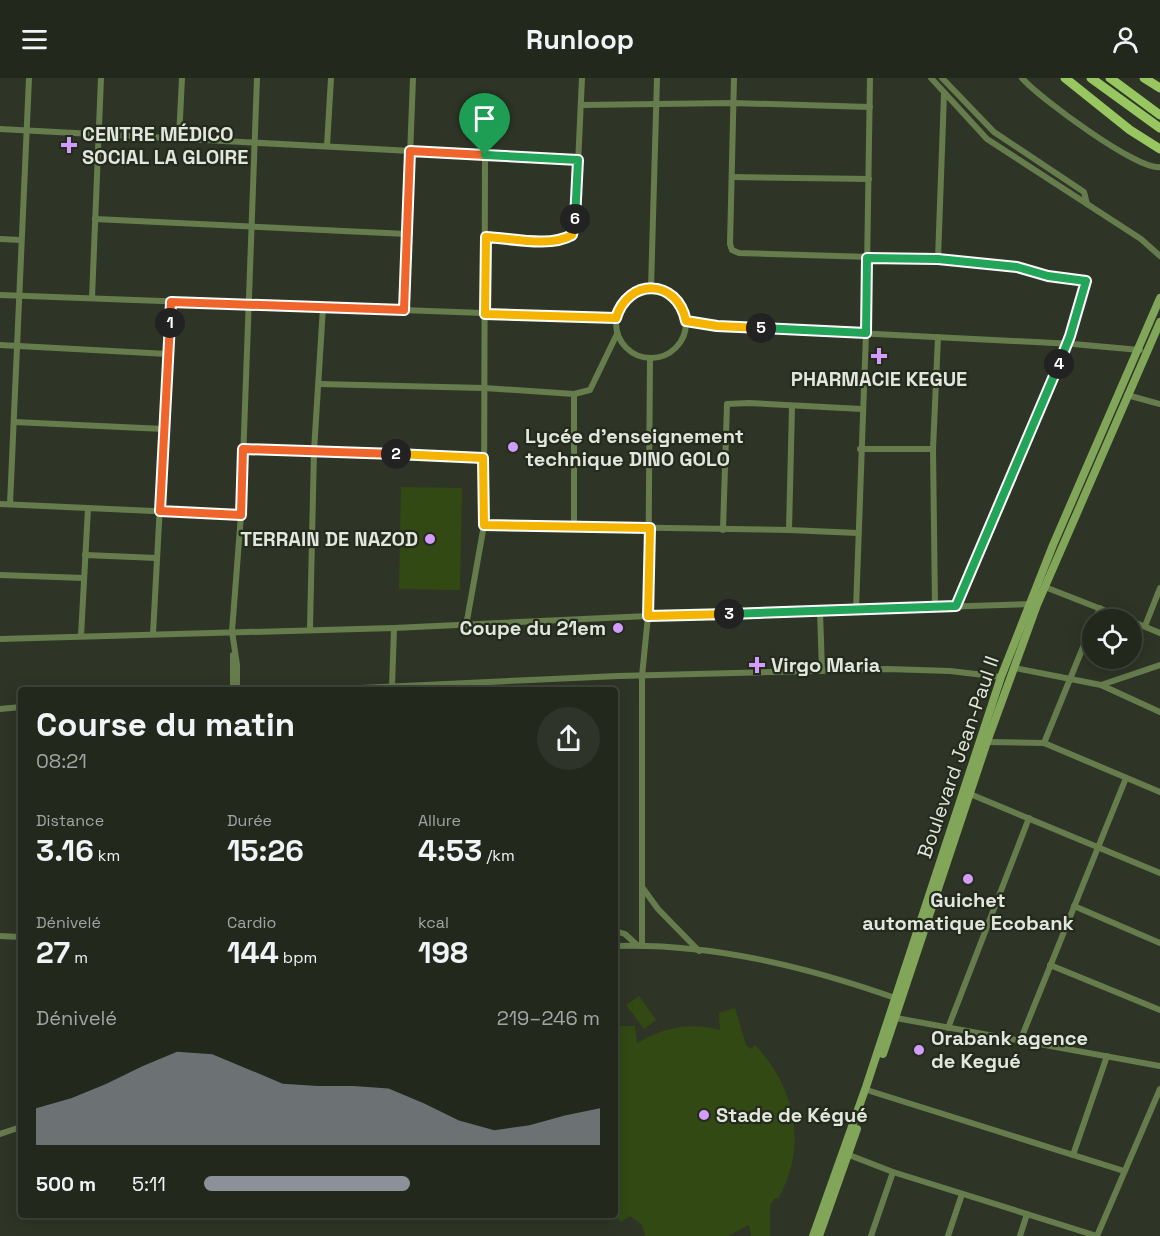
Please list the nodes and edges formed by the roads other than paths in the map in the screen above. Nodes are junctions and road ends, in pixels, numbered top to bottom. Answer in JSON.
{"nodes":[{"id":1,"x":29,"y":78,"type":"edge"},
{"id":2,"x":101,"y":78,"type":"edge"},
{"id":3,"x":182,"y":78,"type":"edge"},
{"id":4,"x":257,"y":78,"type":"edge"},
{"id":5,"x":331,"y":78,"type":"edge"},
{"id":6,"x":414,"y":78,"type":"edge"},
{"id":7,"x":582,"y":78,"type":"edge"},
{"id":8,"x":657,"y":78,"type":"edge"},
{"id":9,"x":734,"y":78,"type":"edge"},
{"id":10,"x":870,"y":78,"type":"edge"},
{"id":11,"x":931,"y":78,"type":"edge"},
{"id":12,"x":942,"y":78,"type":"edge"},
{"id":13,"x":1022,"y":78,"type":"edge"},
{"id":14,"x":1065,"y":78,"type":"edge"},
{"id":15,"x":1091,"y":78,"type":"edge"},
{"id":16,"x":1110,"y":78,"type":"edge"},
{"id":17,"x":1144,"y":78,"type":"edge"},
{"id":18,"x":1160,"y":88,"type":"edge"},
{"id":19,"x":944,"y":94,"type":"junction"},
{"id":20,"x":733,"y":103,"type":"junction"},
{"id":21,"x":582,"y":105,"type":"junction"},
{"id":22,"x":657,"y":105,"type":"junction"},
{"id":23,"x":870,"y":107,"type":"junction"},
{"id":24,"x":1160,"y":115,"type":"edge"},
{"id":25,"x":1160,"y":128,"type":"edge"},
{"id":26,"x":0,"y":129,"type":"edge"},
{"id":27,"x":26,"y":130,"type":"junction"},
{"id":28,"x":98,"y":134,"type":"junction"},
{"id":29,"x":178,"y":138,"type":"junction"},
{"id":30,"x":254,"y":142,"type":"junction"},
{"id":31,"x":327,"y":146,"type":"junction"},
{"id":32,"x":1160,"y":149,"type":"edge"},
{"id":33,"x":410,"y":151,"type":"junction"},
{"id":34,"x":485,"y":155,"type":"junction"},
{"id":35,"x":578,"y":160,"type":"junction"},
{"id":36,"x":1160,"y":167,"type":"edge"},
{"id":37,"x":732,"y":177,"type":"junction"},
{"id":38,"x":869,"y":179,"type":"junction"},
{"id":39,"x":1087,"y":204,"type":"junction"},
{"id":40,"x":95,"y":219,"type":"junction"},
{"id":41,"x":251,"y":225,"type":"junction"},
{"id":42,"x":407,"y":234,"type":"junction"},
{"id":43,"x":486,"y":237,"type":"junction"},
{"id":44,"x":0,"y":239,"type":"edge"},
{"id":45,"x":21,"y":240,"type":"junction"},
{"id":46,"x":1160,"y":256,"type":"edge"},
{"id":47,"x":867,"y":258,"type":"junction"},
{"id":48,"x":938,"y":259,"type":"junction"},
{"id":49,"x":651,"y":288,"type":"junction"},
{"id":50,"x":0,"y":295,"type":"edge"},
{"id":51,"x":19,"y":296,"type":"junction"},
{"id":52,"x":92,"y":298,"type":"junction"},
{"id":53,"x":1160,"y":298,"type":"edge"},
{"id":54,"x":171,"y":302,"type":"junction"},
{"id":55,"x":247,"y":304,"type":"junction"},
{"id":56,"x":323,"y":307,"type":"junction"},
{"id":57,"x":404,"y":310,"type":"junction"},
{"id":58,"x":485,"y":314,"type":"junction"},
{"id":59,"x":616,"y":318,"type":"junction"},
{"id":60,"x":686,"y":321,"type":"junction"},
{"id":61,"x":1160,"y":322,"type":"edge"},
{"id":62,"x":866,"y":333,"type":"junction"},
{"id":63,"x":617,"y":334,"type":"junction"},
{"id":64,"x":938,"y":337,"type":"junction"},
{"id":65,"x":1067,"y":344,"type":"junction"},
{"id":66,"x":0,"y":345,"type":"edge"},
{"id":67,"x":17,"y":345,"type":"junction"},
{"id":68,"x":1143,"y":352,"type":"junction"},
{"id":69,"x":168,"y":354,"type":"junction"},
{"id":70,"x":650,"y":359,"type":"junction"},
{"id":71,"x":319,"y":384,"type":"junction"},
{"id":72,"x":484,"y":388,"type":"junction"},
{"id":73,"x":574,"y":394,"type":"junction"},
{"id":74,"x":1127,"y":395,"type":"junction"},
{"id":75,"x":1160,"y":404,"type":"edge"},
{"id":76,"x":792,"y":406,"type":"junction"},
{"id":77,"x":862,"y":409,"type":"junction"},
{"id":78,"x":14,"y":422,"type":"junction"},
{"id":79,"x":164,"y":429,"type":"junction"},
{"id":80,"x":860,"y":448,"type":"junction"},
{"id":81,"x":933,"y":448,"type":"junction"},
{"id":82,"x":243,"y":449,"type":"junction"},
{"id":83,"x":314,"y":451,"type":"junction"},
{"id":84,"x":483,"y":458,"type":"junction"},
{"id":85,"x":0,"y":504,"type":"edge"},
{"id":86,"x":10,"y":504,"type":"junction"},
{"id":87,"x":88,"y":508,"type":"junction"},
{"id":88,"x":160,"y":511,"type":"junction"},
{"id":89,"x":241,"y":515,"type":"junction"},
{"id":90,"x":484,"y":525,"type":"junction"},
{"id":91,"x":574,"y":526,"type":"junction"},
{"id":92,"x":650,"y":528,"type":"junction"},
{"id":93,"x":723,"y":530,"type":"junction"},
{"id":94,"x":789,"y":530,"type":"junction"},
{"id":95,"x":858,"y":533,"type":"junction"},
{"id":96,"x":85,"y":555,"type":"junction"},
{"id":97,"x":157,"y":558,"type":"junction"},
{"id":98,"x":0,"y":575,"type":"edge"},
{"id":99,"x":84,"y":578,"type":"junction"},
{"id":100,"x":1045,"y":587,"type":"junction"},
{"id":101,"x":1160,"y":588,"type":"edge"},
{"id":102,"x":1034,"y":604,"type":"junction"},
{"id":103,"x":935,"y":606,"type":"junction"},
{"id":104,"x":956,"y":606,"type":"junction"},
{"id":105,"x":1100,"y":608,"type":"edge"},
{"id":106,"x":856,"y":609,"type":"junction"},
{"id":107,"x":820,"y":610,"type":"junction"},
{"id":108,"x":648,"y":616,"type":"junction"},
{"id":109,"x":466,"y":626,"type":"junction"},
{"id":110,"x":1144,"y":626,"type":"joint"},
{"id":111,"x":310,"y":628,"type":"junction"},
{"id":112,"x":394,"y":628,"type":"junction"},
{"id":113,"x":232,"y":631,"type":"junction"},
{"id":114,"x":1160,"y":633,"type":"edge"},
{"id":115,"x":153,"y":634,"type":"junction"},
{"id":116,"x":81,"y":636,"type":"junction"},
{"id":117,"x":0,"y":639,"type":"edge"},
{"id":118,"x":1082,"y":649,"type":"edge"},
{"id":119,"x":1160,"y":665,"type":"edge"},
{"id":120,"x":1015,"y":668,"type":"junction"},
{"id":121,"x":822,"y":671,"type":"junction"},
{"id":122,"x":642,"y":676,"type":"junction"},
{"id":123,"x":1001,"y":677,"type":"junction"},
{"id":124,"x":1070,"y":677,"type":"junction"},
{"id":125,"x":1101,"y":685,"type":"junction"},
{"id":126,"x":234,"y":687,"type":"edge"},
{"id":127,"x":392,"y":687,"type":"joint"},
{"id":128,"x":18,"y":707,"type":"edge"},
{"id":129,"x":0,"y":709,"type":"edge"},
{"id":130,"x":1160,"y":712,"type":"edge"},
{"id":131,"x":987,"y":742,"type":"junction"},
{"id":132,"x":1044,"y":743,"type":"junction"},
{"id":133,"x":1126,"y":778,"type":"junction"},
{"id":134,"x":1160,"y":792,"type":"edge"},
{"id":135,"x":970,"y":794,"type":"junction"},
{"id":136,"x":1029,"y":818,"type":"junction"},
{"id":137,"x":1098,"y":847,"type":"junction"},
{"id":138,"x":1160,"y":873,"type":"edge"},
{"id":139,"x":642,"y":886,"type":"junction"},
{"id":140,"x":1074,"y":906,"type":"junction"},
{"id":141,"x":618,"y":932,"type":"edge"},
{"id":142,"x":0,"y":936,"type":"edge"},
{"id":143,"x":18,"y":937,"type":"edge"},
{"id":144,"x":1160,"y":943,"type":"edge"},
{"id":145,"x":640,"y":945,"type":"junction"},
{"id":146,"x":618,"y":946,"type":"edge"},
{"id":147,"x":699,"y":951,"type":"junction"},
{"id":148,"x":1050,"y":965,"type":"junction"},
{"id":149,"x":898,"y":999,"type":"junction"},
{"id":150,"x":1160,"y":1010,"type":"edge"},
{"id":151,"x":896,"y":1018,"type":"junction"},
{"id":152,"x":948,"y":1028,"type":"junction"},
{"id":153,"x":1020,"y":1041,"type":"junction"},
{"id":154,"x":1107,"y":1056,"type":"junction"},
{"id":155,"x":1160,"y":1065,"type":"edge"},
{"id":156,"x":1160,"y":1089,"type":"edge"},
{"id":157,"x":870,"y":1091,"type":"junction"},
{"id":158,"x":18,"y":1128,"type":"edge"},
{"id":159,"x":0,"y":1134,"type":"edge"},
{"id":160,"x":849,"y":1155,"type":"junction"},
{"id":161,"x":1073,"y":1155,"type":"junction"},
{"id":162,"x":1124,"y":1171,"type":"junction"},
{"id":163,"x":893,"y":1172,"type":"junction"},
{"id":164,"x":962,"y":1194,"type":"junction"},
{"id":165,"x":1027,"y":1214,"type":"junction"},
{"id":166,"x":1087,"y":1234,"type":"edge"},
{"id":167,"x":813,"y":1236,"type":"edge"},
{"id":168,"x":819,"y":1236,"type":"edge"},
{"id":169,"x":871,"y":1236,"type":"edge"},
{"id":170,"x":948,"y":1236,"type":"edge"},
{"id":171,"x":1020,"y":1236,"type":"edge"},
{"id":172,"x":1097,"y":1236,"type":"edge"}],
"edges":[{"from":1,"to":27,"type":"street"},
{"from":2,"to":28,"type":"street"},
{"from":3,"to":29,"type":"street"},
{"from":4,"to":30,"type":"street"},
{"from":5,"to":31,"type":"street"},
{"from":6,"to":33,"type":"street"},
{"from":7,"to":21,"type":"street"},
{"from":8,"to":22,"type":"street"},
{"from":9,"to":20,"type":"street"},
{"from":10,"to":23,"type":"street"},
{"from":11,"to":19,"type":"street"},
{"from":12,"to":39,"type":"street"},
{"from":13,"to":36,"type":"street"},
{"from":14,"to":32,"type":"main road"},
{"from":15,"to":25,"type":"main road"},
{"from":16,"to":24,"type":"main road"},
{"from":17,"to":18,"type":"main road"},
{"from":19,"to":39,"type":"street"},
{"from":19,"to":48,"type":"street"},
{"from":20,"to":22,"type":"street"},
{"from":20,"to":23,"type":"street"},
{"from":20,"to":37,"type":"street"},
{"from":21,"to":22,"type":"street"},
{"from":21,"to":35,"type":"street"},
{"from":22,"to":49,"type":"street"},
{"from":23,"to":38,"type":"street"},
{"from":26,"to":27,"type":"street"},
{"from":27,"to":28,"type":"street"},
{"from":27,"to":45,"type":"street"},
{"from":28,"to":29,"type":"street"},
{"from":28,"to":40,"type":"street"},
{"from":29,"to":30,"type":"street"},
{"from":30,"to":31,"type":"street"},
{"from":30,"to":41,"type":"street"},
{"from":31,"to":33,"type":"street"},
{"from":33,"to":34,"type":"street"},
{"from":33,"to":42,"type":"street"},
{"from":34,"to":35,"type":"street"},
{"from":34,"to":43,"type":"street"},
{"from":35,"to":43,"type":"street"},
{"from":37,"to":38,"type":"street"},
{"from":37,"to":47,"type":"street"},
{"from":38,"to":47,"type":"street"},
{"from":39,"to":46,"type":"street"},
{"from":40,"to":41,"type":"street"},
{"from":40,"to":52,"type":"street"},
{"from":41,"to":42,"type":"street"},
{"from":41,"to":55,"type":"street"},
{"from":42,"to":57,"type":"street"},
{"from":43,"to":58,"type":"street"},
{"from":44,"to":45,"type":"street"},
{"from":45,"to":51,"type":"street"},
{"from":47,"to":48,"type":"street"},
{"from":47,"to":62,"type":"street"},
{"from":48,"to":65,"type":"street"},
{"from":49,"to":59,"type":"street"},
{"from":49,"to":60,"type":"street"},
{"from":50,"to":51,"type":"street"},
{"from":51,"to":52,"type":"street"},
{"from":51,"to":67,"type":"street"},
{"from":52,"to":54,"type":"street"},
{"from":53,"to":68,"type":"main road","name":"Boulevard Jean-Paul II"},
{"from":54,"to":55,"type":"street"},
{"from":54,"to":69,"type":"street"},
{"from":55,"to":56,"type":"street"},
{"from":55,"to":82,"type":"street"},
{"from":56,"to":57,"type":"street"},
{"from":56,"to":71,"type":"street"},
{"from":57,"to":58,"type":"street"},
{"from":58,"to":59,"type":"street"},
{"from":58,"to":72,"type":"street"},
{"from":59,"to":63,"type":"street"},
{"from":60,"to":62,"type":"street"},
{"from":60,"to":70,"type":"street"},
{"from":61,"to":68,"type":"main road","name":"Boulevard Jean-Paul II"},
{"from":62,"to":64,"type":"street"},
{"from":62,"to":77,"type":"street"},
{"from":63,"to":70,"type":"street"},
{"from":63,"to":73,"type":"street"},
{"from":64,"to":65,"type":"street"},
{"from":64,"to":81,"type":"street"},
{"from":65,"to":68,"type":"street"},
{"from":65,"to":104,"type":"street"},
{"from":66,"to":67,"type":"street"},
{"from":67,"to":69,"type":"street"},
{"from":67,"to":78,"type":"street"},
{"from":68,"to":74,"type":"main road","name":"Boulevard Jean-Paul II"},
{"from":68,"to":102,"type":"main road","name":"Boulevard Jean-Paul II"},
{"from":69,"to":79,"type":"street"},
{"from":70,"to":92,"type":"street"},
{"from":71,"to":72,"type":"street"},
{"from":71,"to":83,"type":"street"},
{"from":72,"to":73,"type":"street"},
{"from":72,"to":84,"type":"street"},
{"from":73,"to":91,"type":"street"},
{"from":74,"to":75,"type":"street"},
{"from":74,"to":100,"type":"main road","name":"Boulevard Jean-Paul II"},
{"from":76,"to":77,"type":"street"},
{"from":76,"to":93,"type":"street"},
{"from":76,"to":94,"type":"street"},
{"from":77,"to":80,"type":"street"},
{"from":78,"to":79,"type":"street"},
{"from":78,"to":86,"type":"street"},
{"from":79,"to":88,"type":"street"},
{"from":80,"to":81,"type":"street"},
{"from":80,"to":95,"type":"street"},
{"from":81,"to":103,"type":"street"},
{"from":82,"to":83,"type":"street"},
{"from":82,"to":89,"type":"street"},
{"from":83,"to":84,"type":"street"},
{"from":83,"to":111,"type":"street"},
{"from":84,"to":90,"type":"street"},
{"from":85,"to":86,"type":"street"},
{"from":86,"to":87,"type":"street"},
{"from":87,"to":88,"type":"street"},
{"from":87,"to":96,"type":"street"},
{"from":88,"to":89,"type":"street"},
{"from":88,"to":97,"type":"street"},
{"from":89,"to":113,"type":"street"},
{"from":90,"to":91,"type":"street"},
{"from":90,"to":109,"type":"street"},
{"from":91,"to":92,"type":"street"},
{"from":92,"to":93,"type":"street"},
{"from":92,"to":108,"type":"street"},
{"from":93,"to":94,"type":"street"},
{"from":94,"to":95,"type":"street"},
{"from":95,"to":106,"type":"street"},
{"from":96,"to":97,"type":"street"},
{"from":96,"to":99,"type":"street"},
{"from":97,"to":115,"type":"street"},
{"from":98,"to":99,"type":"street"},
{"from":99,"to":116,"type":"street"},
{"from":100,"to":102,"type":"main road","name":"Boulevard Jean-Paul II"},
{"from":100,"to":105,"type":"street"},
{"from":101,"to":110,"type":"street"},
{"from":102,"to":104,"type":"street"},
{"from":102,"to":120,"type":"main road","name":"Boulevard Jean-Paul II"},
{"from":102,"to":123,"type":"main road","name":"Boulevard Jean-Paul II"},
{"from":103,"to":104,"type":"street"},
{"from":103,"to":106,"type":"street"},
{"from":106,"to":107,"type":"street"},
{"from":107,"to":108,"type":"street"},
{"from":107,"to":121,"type":"street"},
{"from":108,"to":109,"type":"street"},
{"from":108,"to":122,"type":"street"},
{"from":109,"to":112,"type":"street"},
{"from":110,"to":114,"type":"street"},
{"from":111,"to":112,"type":"street"},
{"from":111,"to":113,"type":"street"},
{"from":112,"to":127,"type":"street"},
{"from":113,"to":115,"type":"street"},
{"from":113,"to":126,"type":"street"},
{"from":115,"to":116,"type":"street"},
{"from":116,"to":117,"type":"street"},
{"from":118,"to":124,"type":"street"},
{"from":119,"to":125,"type":"street"},
{"from":120,"to":124,"type":"street"},
{"from":120,"to":131,"type":"main road","name":"Boulevard Jean-Paul II"},
{"from":121,"to":122,"type":"street"},
{"from":121,"to":123,"type":"street"},
{"from":122,"to":127,"type":"street"},
{"from":122,"to":139,"type":"street"},
{"from":123,"to":149,"type":"main road","name":"Boulevard Jean-Paul II"},
{"from":124,"to":125,"type":"street"},
{"from":124,"to":132,"type":"street"},
{"from":125,"to":130,"type":"street"},
{"from":128,"to":129,"type":"street"},
{"from":131,"to":132,"type":"street"},
{"from":131,"to":135,"type":"main road","name":"Boulevard Jean-Paul II"},
{"from":132,"to":133,"type":"street"},
{"from":133,"to":134,"type":"street"},
{"from":133,"to":137,"type":"street"},
{"from":135,"to":136,"type":"street"},
{"from":135,"to":149,"type":"main road","name":"Boulevard Jean-Paul II"},
{"from":136,"to":137,"type":"street"},
{"from":136,"to":152,"type":"street"},
{"from":137,"to":138,"type":"street"},
{"from":137,"to":140,"type":"street"},
{"from":139,"to":145,"type":"street"},
{"from":139,"to":147,"type":"street"},
{"from":140,"to":144,"type":"street"},
{"from":140,"to":148,"type":"street"},
{"from":141,"to":145,"type":"street"},
{"from":142,"to":143,"type":"street"},
{"from":145,"to":146,"type":"street"},
{"from":145,"to":147,"type":"street"},
{"from":147,"to":149,"type":"street"},
{"from":148,"to":150,"type":"street"},
{"from":148,"to":153,"type":"street"},
{"from":149,"to":151,"type":"main road","name":"Boulevard Jean-Paul II"},
{"from":149,"to":167,"type":"main road","name":"Boulevard Jean-Paul II"},
{"from":151,"to":152,"type":"street"},
{"from":151,"to":157,"type":"main road","name":"Boulevard Jean-Paul II"},
{"from":152,"to":153,"type":"street"},
{"from":153,"to":154,"type":"street"},
{"from":154,"to":155,"type":"street"},
{"from":154,"to":161,"type":"street"},
{"from":156,"to":162,"type":"street"},
{"from":157,"to":160,"type":"main road","name":"Boulevard Jean-Paul II"},
{"from":157,"to":161,"type":"street"},
{"from":158,"to":159,"type":"street"},
{"from":160,"to":163,"type":"street"},
{"from":160,"to":168,"type":"main road","name":"Boulevard Jean-Paul II"},
{"from":161,"to":162,"type":"street"},
{"from":162,"to":172,"type":"street"},
{"from":163,"to":164,"type":"street"},
{"from":163,"to":169,"type":"street"},
{"from":164,"to":165,"type":"street"},
{"from":164,"to":170,"type":"street"},
{"from":165,"to":166,"type":"street"},
{"from":165,"to":171,"type":"street"},
{"from":166,"to":172,"type":"street"}]}
